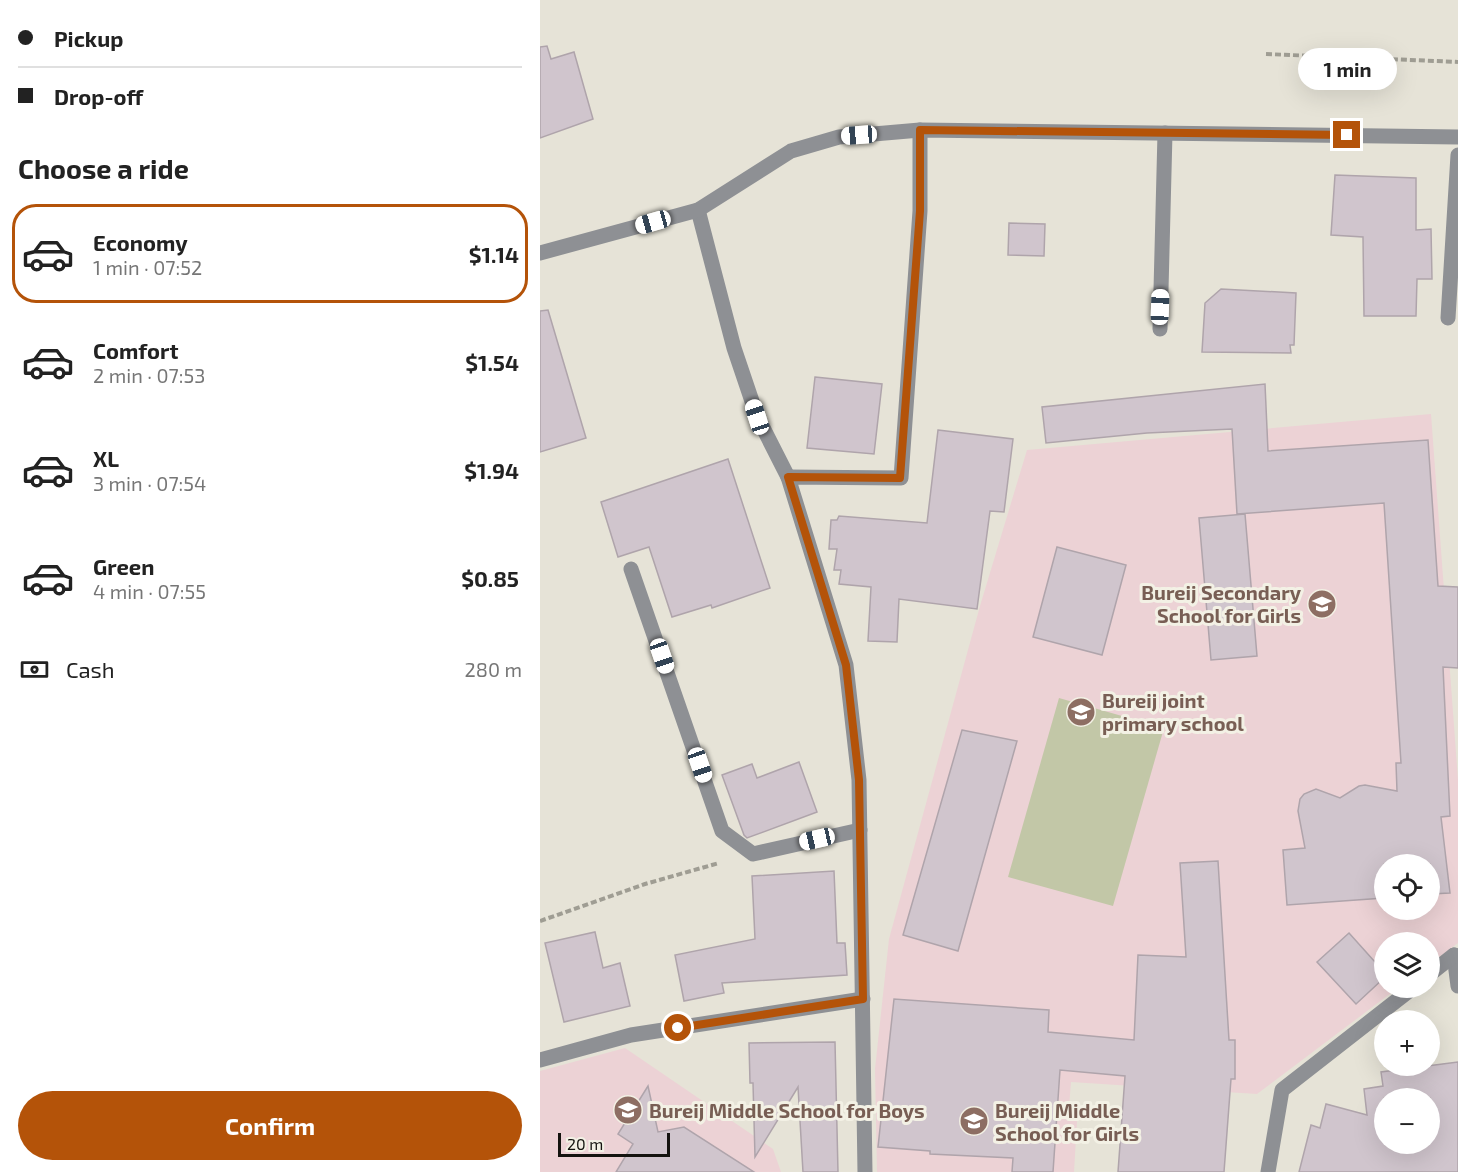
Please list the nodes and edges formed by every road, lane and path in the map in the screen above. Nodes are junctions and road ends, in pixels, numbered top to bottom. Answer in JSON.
{"nodes":[{"id":1,"x":1266,"y":54,"type":"dead end"},
{"id":2,"x":1458,"y":62,"type":"edge"},
{"id":3,"x":920,"y":130,"type":"junction"},
{"id":4,"x":1165,"y":133,"type":"junction"},
{"id":5,"x":1458,"y":137,"type":"edge"},
{"id":6,"x":1458,"y":155,"type":"edge"},
{"id":7,"x":698,"y":210,"type":"junction"},
{"id":8,"x":540,"y":254,"type":"edge"},
{"id":9,"x":1448,"y":318,"type":"dead end"},
{"id":10,"x":1160,"y":329,"type":"dead end"},
{"id":11,"x":788,"y":477,"type":"junction"},
{"id":12,"x":631,"y":568,"type":"dead end"},
{"id":13,"x":860,"y":830,"type":"junction"},
{"id":14,"x":753,"y":854,"type":"junction"},
{"id":15,"x":540,"y":921,"type":"edge"},
{"id":16,"x":1456,"y":956,"type":"edge"},
{"id":17,"x":1440,"y":968,"type":"edge"},
{"id":18,"x":1458,"y":986,"type":"edge"},
{"id":19,"x":1400,"y":998,"type":"edge"},
{"id":20,"x":863,"y":999,"type":"junction"},
{"id":21,"x":540,"y":1060,"type":"edge"},
{"id":22,"x":865,"y":1172,"type":"edge"},
{"id":23,"x":1268,"y":1172,"type":"edge"}],
"edges":[{"from":1,"to":2,"type":"path"},
{"from":3,"to":4,"type":"street"},
{"from":3,"to":7,"type":"street"},
{"from":3,"to":11,"type":"street"},
{"from":4,"to":5,"type":"street"},
{"from":4,"to":10,"type":"street"},
{"from":6,"to":9,"type":"street"},
{"from":7,"to":8,"type":"street"},
{"from":7,"to":11,"type":"street"},
{"from":11,"to":13,"type":"street"},
{"from":12,"to":14,"type":"street"},
{"from":13,"to":14,"type":"street"},
{"from":13,"to":20,"type":"street"},
{"from":14,"to":15,"type":"path"},
{"from":16,"to":17,"type":"street"},
{"from":16,"to":18,"type":"street"},
{"from":19,"to":23,"type":"street"},
{"from":20,"to":21,"type":"street"},
{"from":20,"to":22,"type":"street"}]}
